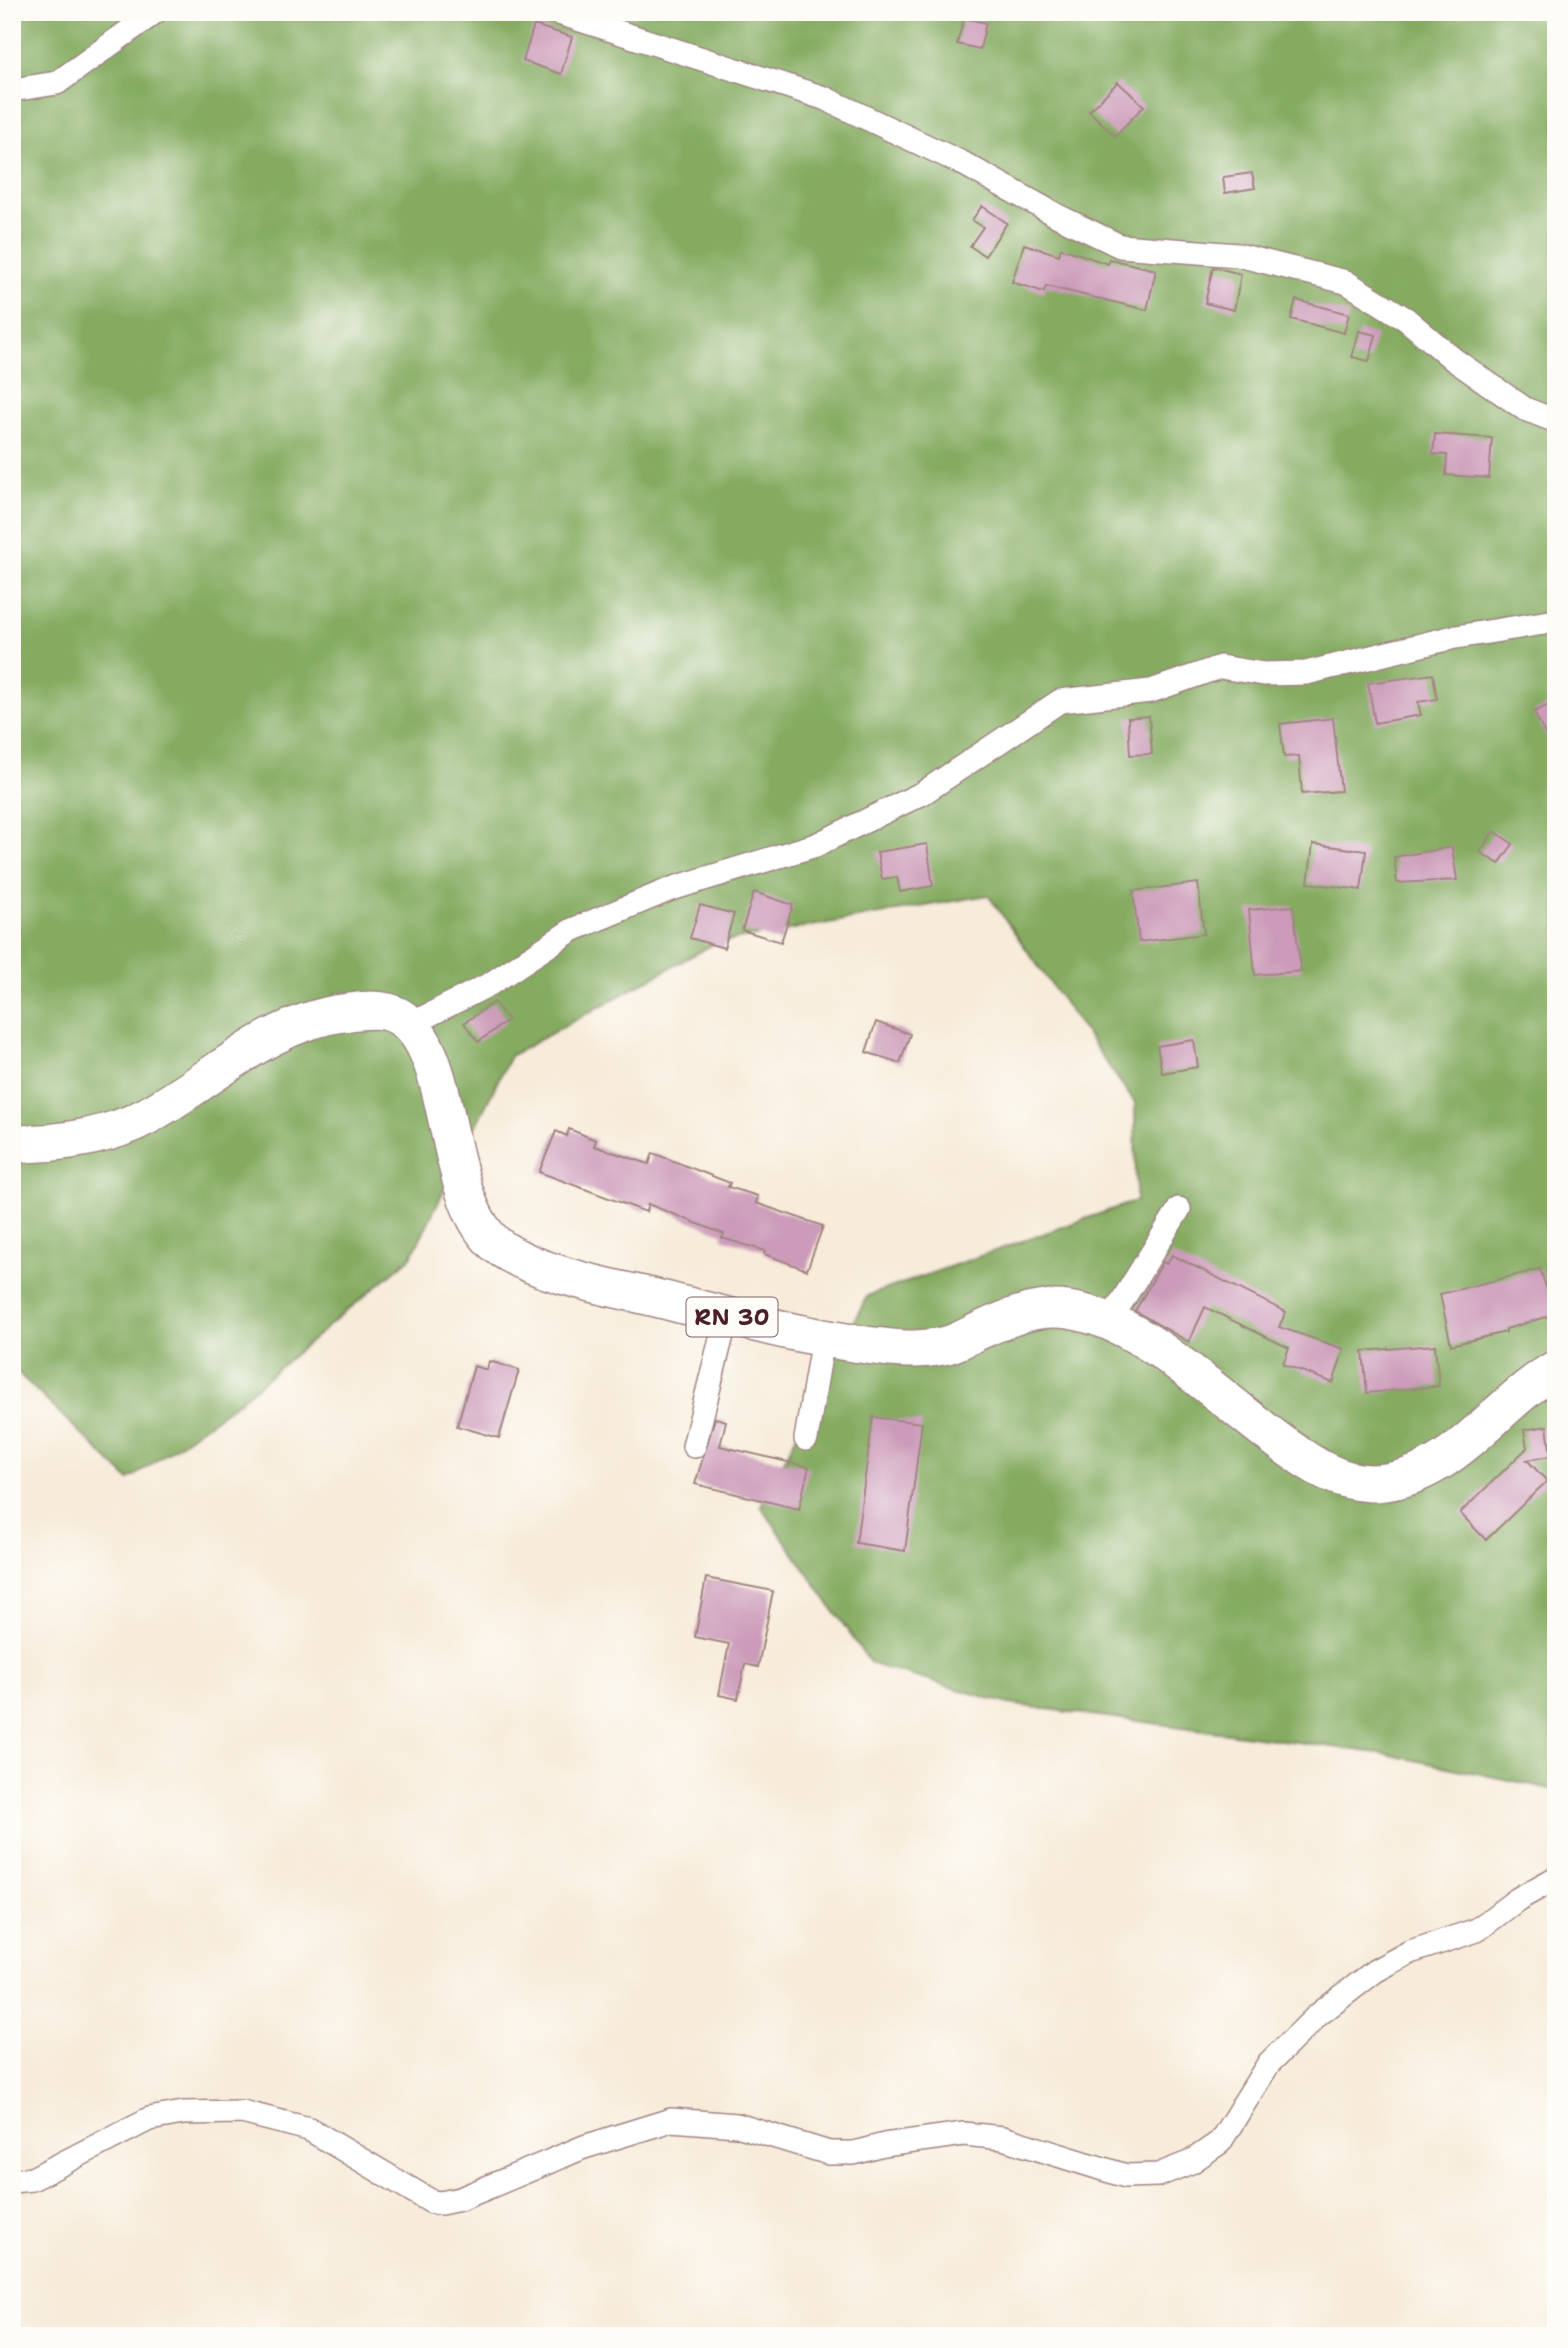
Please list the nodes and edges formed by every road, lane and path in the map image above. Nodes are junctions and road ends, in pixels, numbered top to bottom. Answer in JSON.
{"nodes":[{"id":1,"x":155,"y":12,"type":"edge"},
{"id":2,"x":556,"y":12,"type":"edge"},
{"id":3,"x":12,"y":90,"type":"edge"},
{"id":4,"x":1556,"y":421,"type":"edge"},
{"id":5,"x":1556,"y":621,"type":"edge"},
{"id":6,"x":411,"y":1024,"type":"junction"},
{"id":7,"x":12,"y":1144,"type":"edge"},
{"id":8,"x":1180,"y":1209,"type":"dead end"},
{"id":9,"x":727,"y":1315,"type":"junction"},
{"id":10,"x":1109,"y":1322,"type":"junction"},
{"id":11,"x":823,"y":1338,"type":"junction"},
{"id":12,"x":1556,"y":1369,"type":"edge"},
{"id":13,"x":806,"y":1439,"type":"dead end"},
{"id":14,"x":694,"y":1447,"type":"dead end"},
{"id":15,"x":1556,"y":1878,"type":"edge"},
{"id":16,"x":12,"y":2181,"type":"edge"}],
"edges":[{"from":1,"to":3,"type":"street"},
{"from":2,"to":4,"type":"street"},
{"from":5,"to":6,"type":"street"},
{"from":6,"to":7,"type":"main road"},
{"from":6,"to":9,"type":"main road","number":"RN 30"},
{"from":8,"to":10,"type":"street"},
{"from":9,"to":11,"type":"main road","number":"RN 30"},
{"from":9,"to":14,"type":"street"},
{"from":10,"to":11,"type":"main road","number":"RN 30"},
{"from":10,"to":12,"type":"main road","number":"RN 30"},
{"from":11,"to":13,"type":"street"},
{"from":15,"to":16,"type":"street"}]}
